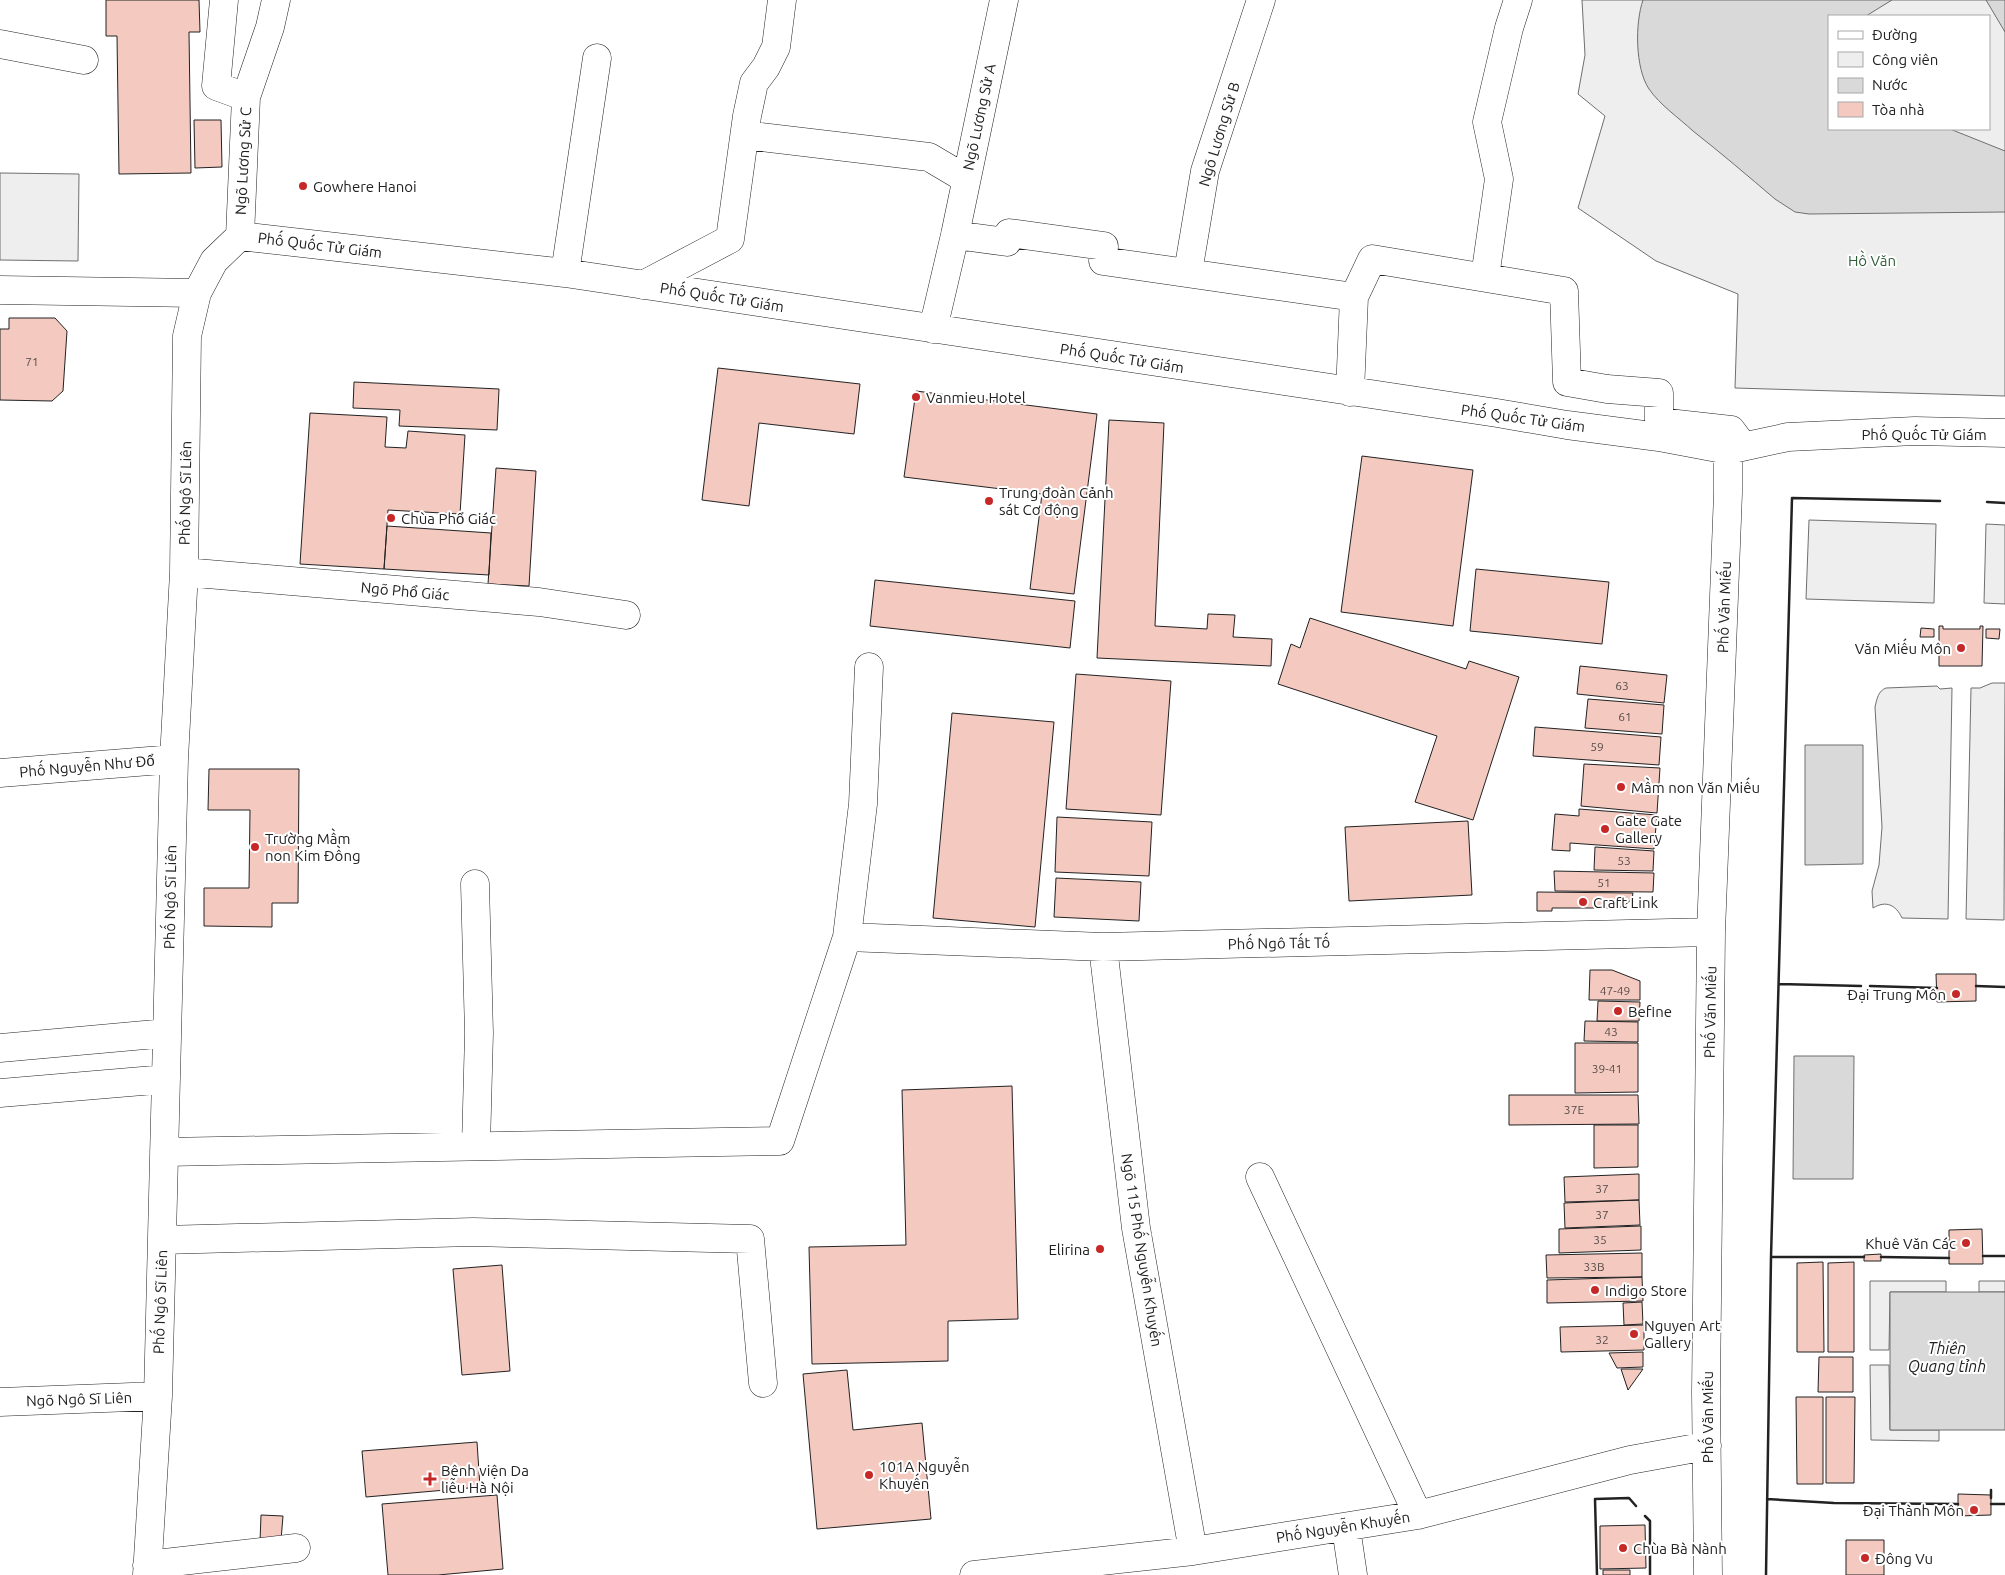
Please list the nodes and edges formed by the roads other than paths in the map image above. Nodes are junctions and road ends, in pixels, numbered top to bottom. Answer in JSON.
{"nodes":[{"id":1,"x":224,"y":0,"type":"edge"},
{"id":2,"x":276,"y":0,"type":"edge"},
{"id":3,"x":782,"y":0,"type":"edge"},
{"id":4,"x":1004,"y":0,"type":"edge"},
{"id":5,"x":1261,"y":0,"type":"edge"},
{"id":6,"x":1518,"y":0,"type":"edge"},
{"id":7,"x":0,"y":44,"type":"edge"},
{"id":8,"x":597,"y":58,"type":"dead end"},
{"id":9,"x":84,"y":60,"type":"dead end"},
{"id":10,"x":246,"y":97,"type":"junction"},
{"id":11,"x":745,"y":135,"type":"junction"},
{"id":12,"x":966,"y":179,"type":"junction"},
{"id":13,"x":955,"y":235,"type":"junction"},
{"id":14,"x":240,"y":236,"type":"junction"},
{"id":15,"x":1188,"y":272,"type":"junction"},
{"id":16,"x":565,"y":273,"type":"junction"},
{"id":17,"x":1485,"y":277,"type":"junction"},
{"id":18,"x":643,"y":285,"type":"junction"},
{"id":19,"x":0,"y":290,"type":"edge"},
{"id":20,"x":197,"y":294,"type":"junction"},
{"id":21,"x":1354,"y":297,"type":"junction"},
{"id":22,"x":933,"y":329,"type":"junction"},
{"id":23,"x":1350,"y":392,"type":"junction"},
{"id":24,"x":2005,"y":433,"type":"edge"},
{"id":25,"x":1736,"y":448,"type":"junction"},
{"id":26,"x":184,"y":572,"type":"junction"},
{"id":27,"x":626,"y":615,"type":"dead end"},
{"id":28,"x":869,"y":667,"type":"dead end"},
{"id":29,"x":174,"y":759,"type":"junction"},
{"id":30,"x":0,"y":773,"type":"edge"},
{"id":31,"x":475,"y":884,"type":"dead end"},
{"id":32,"x":1711,"y":932,"type":"junction"},
{"id":33,"x":847,"y":937,"type":"junction"},
{"id":34,"x":1103,"y":947,"type":"junction"},
{"id":35,"x":167,"y":1033,"type":"junction"},
{"id":36,"x":0,"y":1048,"type":"edge"},
{"id":37,"x":166,"y":1079,"type":"junction"},
{"id":38,"x":0,"y":1093,"type":"edge"},
{"id":39,"x":476,"y":1146,"type":"junction"},
{"id":40,"x":164,"y":1152,"type":"junction"},
{"id":41,"x":1260,"y":1177,"type":"dead end"},
{"id":42,"x":162,"y":1240,"type":"junction"},
{"id":43,"x":762,"y":1383,"type":"dead end"},
{"id":44,"x":158,"y":1396,"type":"junction"},
{"id":45,"x":0,"y":1402,"type":"edge"},
{"id":46,"x":1707,"y":1446,"type":"junction"},
{"id":47,"x":1418,"y":1515,"type":"junction"},
{"id":48,"x":1346,"y":1528,"type":"junction"},
{"id":49,"x":296,"y":1548,"type":"dead end"},
{"id":50,"x":1193,"y":1551,"type":"junction"},
{"id":51,"x":147,"y":1570,"type":"edge"},
{"id":52,"x":974,"y":1575,"type":"edge"},
{"id":53,"x":1353,"y":1575,"type":"edge"},
{"id":54,"x":1708,"y":1575,"type":"edge"}],
"edges":[{"from":1,"to":10,"type":"street"},
{"from":2,"to":10,"type":"street","name":"Ngõ Lương Sử C"},
{"from":3,"to":11,"type":"street"},
{"from":4,"to":12,"type":"street","name":"Ngõ Lương Sử A"},
{"from":5,"to":15,"type":"street","name":"Ngõ Lương Sử B"},
{"from":6,"to":17,"type":"street"},
{"from":7,"to":9,"type":"street"},
{"from":8,"to":16,"type":"street"},
{"from":10,"to":14,"type":"street","name":"Ngõ Lương Sử C"},
{"from":11,"to":12,"type":"street"},
{"from":11,"to":18,"type":"street"},
{"from":12,"to":13,"type":"street","name":"Ngõ Lương Sử A"},
{"from":13,"to":15,"type":"street"},
{"from":13,"to":22,"type":"street","name":"Ngõ Lương Sử A"},
{"from":14,"to":16,"type":"street","name":"Phố Quốc Tử Giám"},
{"from":14,"to":20,"type":"street","name":"Phố Ngô Sĩ Liên"},
{"from":15,"to":21,"type":"street"},
{"from":16,"to":18,"type":"street","name":"Phố Quốc Tử Giám"},
{"from":17,"to":21,"type":"street"},
{"from":17,"to":25,"type":"street"},
{"from":18,"to":22,"type":"street","name":"Phố Quốc Tử Giám"},
{"from":19,"to":20,"type":"street"},
{"from":20,"to":26,"type":"street","name":"Phố Ngô Sĩ Liên"},
{"from":21,"to":23,"type":"street"},
{"from":22,"to":23,"type":"street","name":"Phố Quốc Tử Giám"},
{"from":23,"to":25,"type":"street","name":"Phố Quốc Tử Giám"},
{"from":24,"to":25,"type":"street","name":"Phố Quốc Tử Giám"},
{"from":25,"to":32,"type":"street","name":"Phố Văn Miếu"},
{"from":26,"to":27,"type":"street","name":"Ngõ Phổ Giác"},
{"from":26,"to":29,"type":"street","name":"Phố Ngô Sĩ Liên"},
{"from":28,"to":33,"type":"street"},
{"from":29,"to":30,"type":"street","name":"Phố Nguyễn Như Đổ"},
{"from":29,"to":35,"type":"street","name":"Phố Ngô Sĩ Liên"},
{"from":31,"to":39,"type":"street"},
{"from":32,"to":34,"type":"street","name":"Phố Ngô Tất Tố"},
{"from":32,"to":46,"type":"street","name":"Phố Văn Miếu"},
{"from":33,"to":34,"type":"street","name":"Phố Ngô Tất Tố"},
{"from":33,"to":39,"type":"street"},
{"from":34,"to":50,"type":"street","name":"Ngõ 115 Phố Nguyễn Khuyến"},
{"from":35,"to":36,"type":"street"},
{"from":35,"to":37,"type":"street","name":"Phố Ngô Sĩ Liên"},
{"from":37,"to":38,"type":"street"},
{"from":37,"to":40,"type":"street","name":"Phố Ngô Sĩ Liên"},
{"from":39,"to":40,"type":"street"},
{"from":40,"to":42,"type":"street","name":"Phố Ngô Sĩ Liên"},
{"from":41,"to":47,"type":"street"},
{"from":42,"to":43,"type":"street"},
{"from":42,"to":44,"type":"street","name":"Phố Ngô Sĩ Liên"},
{"from":44,"to":45,"type":"street","name":"Ngõ Ngô Sĩ Liên"},
{"from":44,"to":51,"type":"street","name":"Phố Ngô Sĩ Liên"},
{"from":46,"to":47,"type":"street","name":"Phố Nguyễn Khuyến"},
{"from":46,"to":54,"type":"street","name":"Phố Văn Miếu"},
{"from":47,"to":48,"type":"street","name":"Phố Nguyễn Khuyến"},
{"from":48,"to":50,"type":"street","name":"Phố Nguyễn Khuyến"},
{"from":48,"to":53,"type":"street"},
{"from":49,"to":51,"type":"street"},
{"from":50,"to":52,"type":"street","name":"Phố Nguyễn Khuyến"}]}
